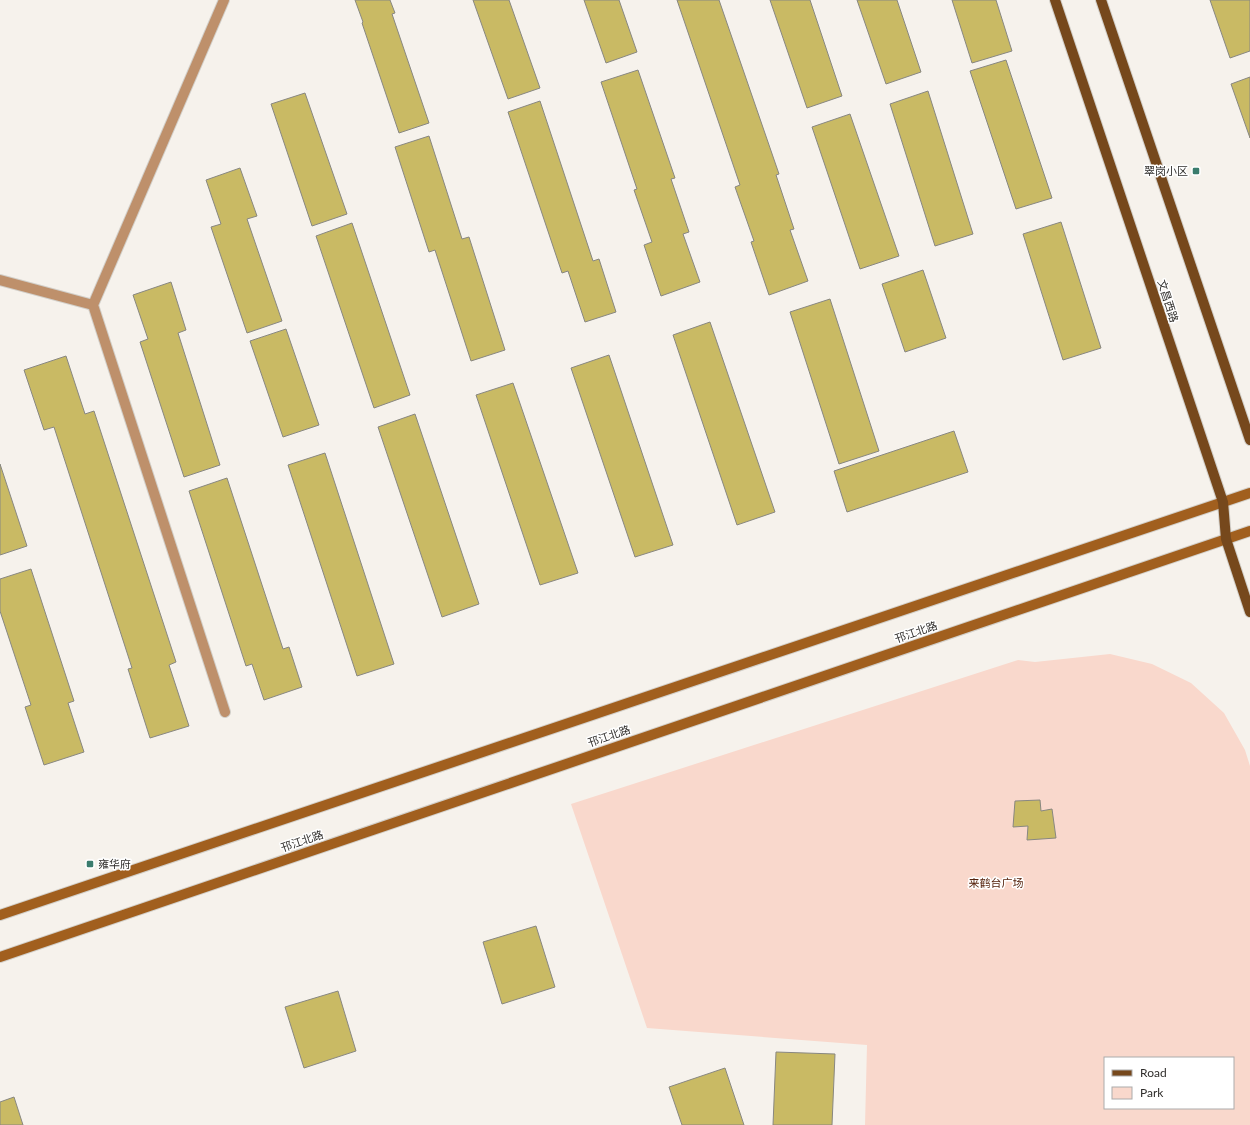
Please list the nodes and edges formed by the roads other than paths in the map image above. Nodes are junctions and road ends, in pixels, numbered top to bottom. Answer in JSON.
{"nodes":[{"id":1,"x":224,"y":0,"type":"edge"},
{"id":2,"x":1055,"y":0,"type":"edge"},
{"id":3,"x":1101,"y":0,"type":"edge"},
{"id":4,"x":0,"y":280,"type":"edge"},
{"id":5,"x":93,"y":305,"type":"junction"},
{"id":6,"x":1250,"y":440,"type":"edge"},
{"id":7,"x":1250,"y":493,"type":"edge"},
{"id":8,"x":1223,"y":502,"type":"junction"},
{"id":9,"x":1250,"y":531,"type":"edge"},
{"id":10,"x":1226,"y":539,"type":"junction"},
{"id":11,"x":1250,"y":612,"type":"edge"},
{"id":12,"x":225,"y":712,"type":"dead end"},
{"id":13,"x":0,"y":915,"type":"edge"},
{"id":14,"x":0,"y":957,"type":"edge"}],
"edges":[{"from":1,"to":5,"type":"lane"},
{"from":2,"to":8,"type":"main road","name":"文昌西路"},
{"from":3,"to":6,"type":"main road"},
{"from":4,"to":5,"type":"lane"},
{"from":5,"to":12,"type":"lane"},
{"from":7,"to":8,"type":"main road"},
{"from":8,"to":10,"type":"main road","name":"文昌西路"},
{"from":8,"to":13,"type":"main road"},
{"from":9,"to":10,"type":"main road","name":"邗江北路"},
{"from":10,"to":11,"type":"main road","name":"文昌西路"},
{"from":10,"to":14,"type":"main road","name":"邗江北路"}]}
